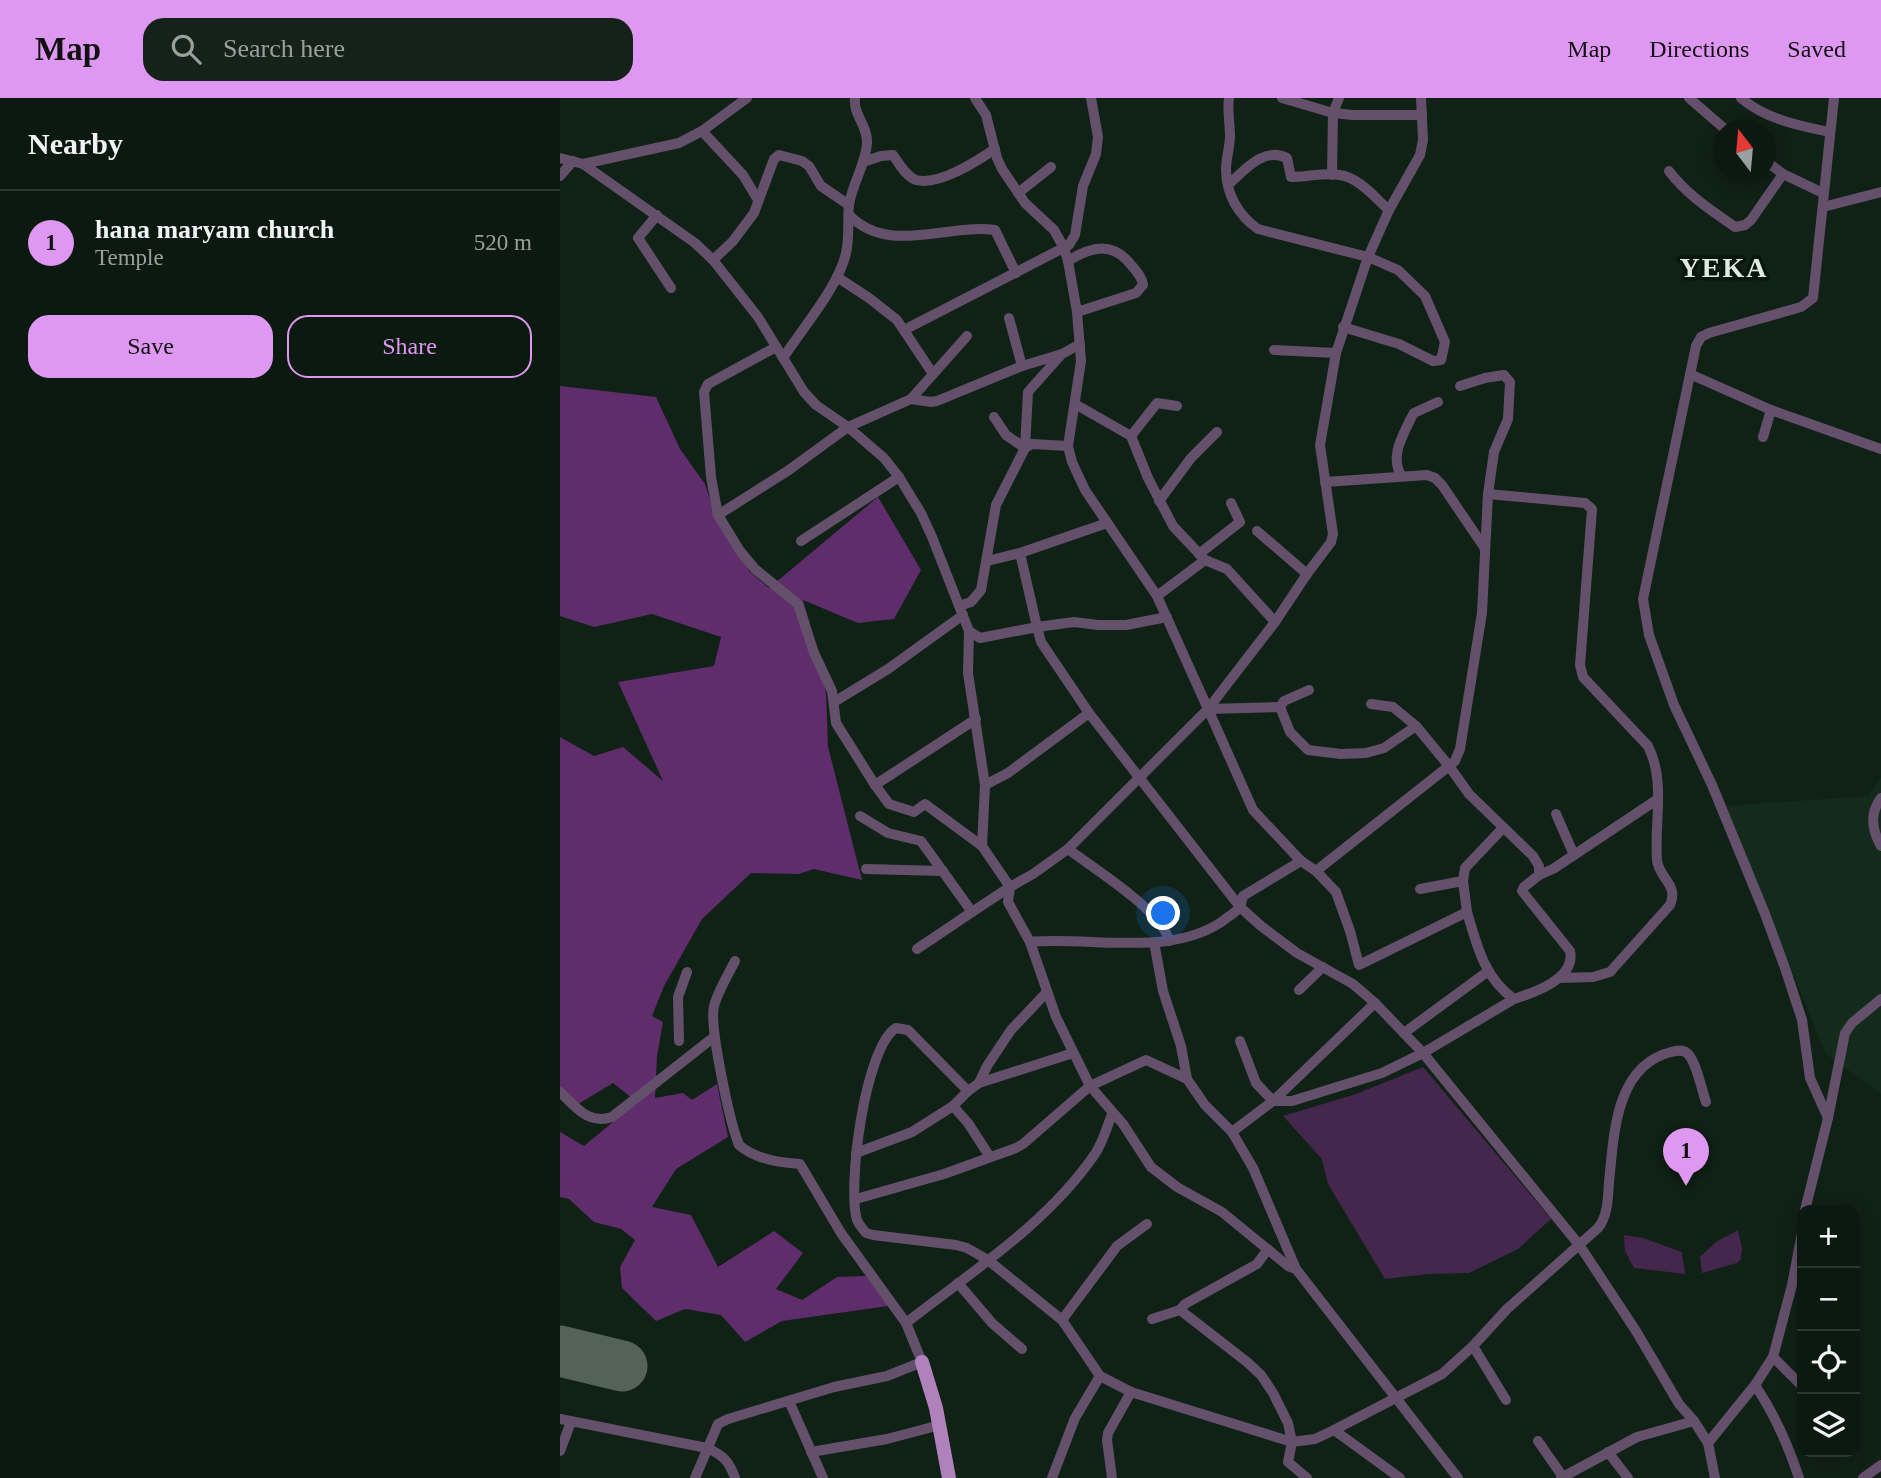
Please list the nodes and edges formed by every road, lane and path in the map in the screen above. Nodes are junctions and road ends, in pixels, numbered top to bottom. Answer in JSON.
{"nodes":[{"id":1,"x":747,"y":98,"type":"edge"},
{"id":2,"x":855,"y":98,"type":"edge"},
{"id":3,"x":975,"y":98,"type":"edge"},
{"id":4,"x":1091,"y":98,"type":"edge"},
{"id":5,"x":1229,"y":98,"type":"edge"},
{"id":6,"x":1282,"y":98,"type":"edge"},
{"id":7,"x":1339,"y":98,"type":"edge"},
{"id":8,"x":1421,"y":98,"type":"edge"},
{"id":9,"x":1689,"y":98,"type":"edge"},
{"id":10,"x":1741,"y":98,"type":"edge"},
{"id":11,"x":1834,"y":98,"type":"edge"},
{"id":12,"x":1333,"y":113,"type":"junction"},
{"id":13,"x":1422,"y":115,"type":"junction"},
{"id":14,"x":1713,"y":119,"type":"edge"},
{"id":15,"x":702,"y":131,"type":"junction"},
{"id":16,"x":1830,"y":132,"type":"junction"},
{"id":17,"x":995,"y":149,"type":"junction"},
{"id":18,"x":560,"y":158,"type":"edge"},
{"id":19,"x":863,"y":162,"type":"junction"},
{"id":20,"x":578,"y":163,"type":"junction"},
{"id":21,"x":1051,"y":167,"type":"dead end"},
{"id":22,"x":1776,"y":169,"type":"edge"},
{"id":23,"x":1669,"y":172,"type":"dead end"},
{"id":24,"x":1783,"y":174,"type":"junction"},
{"id":25,"x":1332,"y":175,"type":"junction"},
{"id":26,"x":560,"y":176,"type":"edge"},
{"id":27,"x":1228,"y":185,"type":"junction"},
{"id":28,"x":1881,"y":192,"type":"edge"},
{"id":29,"x":1018,"y":193,"type":"junction"},
{"id":30,"x":1823,"y":193,"type":"junction"},
{"id":31,"x":758,"y":200,"type":"junction"},
{"id":32,"x":1823,"y":206,"type":"junction"},
{"id":33,"x":849,"y":210,"type":"junction"},
{"id":34,"x":1389,"y":210,"type":"junction"},
{"id":35,"x":657,"y":215,"type":"junction"},
{"id":36,"x":1064,"y":248,"type":"junction"},
{"id":37,"x":1368,"y":257,"type":"junction"},
{"id":38,"x":713,"y":260,"type":"junction"},
{"id":39,"x":1068,"y":261,"type":"junction"},
{"id":40,"x":1016,"y":273,"type":"junction"},
{"id":41,"x":837,"y":277,"type":"junction"},
{"id":42,"x":671,"y":288,"type":"dead end"},
{"id":43,"x":1077,"y":312,"type":"junction"},
{"id":44,"x":1009,"y":318,"type":"dead end"},
{"id":45,"x":1343,"y":327,"type":"junction"},
{"id":46,"x":904,"y":330,"type":"junction"},
{"id":47,"x":967,"y":336,"type":"dead end"},
{"id":48,"x":1080,"y":344,"type":"junction"},
{"id":49,"x":776,"y":347,"type":"junction"},
{"id":50,"x":1273,"y":350,"type":"dead end"},
{"id":51,"x":1336,"y":353,"type":"junction"},
{"id":52,"x":1062,"y":354,"type":"junction"},
{"id":53,"x":782,"y":358,"type":"junction"},
{"id":54,"x":1022,"y":366,"type":"junction"},
{"id":55,"x":933,"y":374,"type":"junction"},
{"id":56,"x":1690,"y":374,"type":"junction"},
{"id":57,"x":1460,"y":386,"type":"dead end"},
{"id":58,"x":911,"y":399,"type":"junction"},
{"id":59,"x":1438,"y":402,"type":"dead end"},
{"id":60,"x":1075,"y":404,"type":"junction"},
{"id":61,"x":1177,"y":405,"type":"dead end"},
{"id":62,"x":1771,"y":410,"type":"junction"},
{"id":63,"x":994,"y":417,"type":"dead end"},
{"id":64,"x":848,"y":427,"type":"junction"},
{"id":65,"x":1217,"y":432,"type":"dead end"},
{"id":66,"x":1131,"y":436,"type":"junction"},
{"id":67,"x":1763,"y":437,"type":"dead end"},
{"id":68,"x":1068,"y":446,"type":"junction"},
{"id":69,"x":1026,"y":448,"type":"junction"},
{"id":70,"x":1881,"y":449,"type":"edge"},
{"id":71,"x":1401,"y":476,"type":"junction"},
{"id":72,"x":899,"y":477,"type":"junction"},
{"id":73,"x":1325,"y":482,"type":"junction"},
{"id":74,"x":1488,"y":494,"type":"junction"},
{"id":75,"x":1159,"y":501,"type":"junction"},
{"id":76,"x":1231,"y":503,"type":"dead end"},
{"id":77,"x":718,"y":515,"type":"junction"},
{"id":78,"x":1107,"y":523,"type":"junction"},
{"id":79,"x":1257,"y":531,"type":"dead end"},
{"id":80,"x":801,"y":541,"type":"dead end"},
{"id":81,"x":1485,"y":547,"type":"junction"},
{"id":82,"x":1020,"y":553,"type":"junction"},
{"id":83,"x":1202,"y":557,"type":"junction"},
{"id":84,"x":987,"y":561,"type":"junction"},
{"id":85,"x":1307,"y":574,"type":"junction"},
{"id":86,"x":1157,"y":596,"type":"junction"},
{"id":87,"x":961,"y":611,"type":"junction"},
{"id":88,"x":1167,"y":617,"type":"junction"},
{"id":89,"x":1275,"y":622,"type":"junction"},
{"id":90,"x":1037,"y":627,"type":"junction"},
{"id":91,"x":969,"y":631,"type":"junction"},
{"id":92,"x":1309,"y":690,"type":"dead end"},
{"id":93,"x":834,"y":702,"type":"junction"},
{"id":94,"x":1371,"y":704,"type":"dead end"},
{"id":95,"x":1280,"y":707,"type":"junction"},
{"id":96,"x":1208,"y":709,"type":"junction"},
{"id":97,"x":1089,"y":713,"type":"junction"},
{"id":98,"x":976,"y":719,"type":"junction"},
{"id":99,"x":1416,"y":726,"type":"junction"},
{"id":100,"x":1449,"y":765,"type":"junction"},
{"id":101,"x":1139,"y":776,"type":"junction"},
{"id":102,"x":875,"y":785,"type":"junction"},
{"id":103,"x":985,"y":785,"type":"junction"},
{"id":104,"x":1881,"y":798,"type":"edge"},
{"id":105,"x":1658,"y":799,"type":"junction"},
{"id":106,"x":1556,"y":814,"type":"dead end"},
{"id":107,"x":860,"y":816,"type":"dead end"},
{"id":108,"x":1502,"y":829,"type":"junction"},
{"id":109,"x":982,"y":846,"type":"junction"},
{"id":110,"x":1881,"y":846,"type":"edge"},
{"id":111,"x":1068,"y":849,"type":"junction"},
{"id":112,"x":1574,"y":855,"type":"junction"},
{"id":113,"x":1301,"y":861,"type":"junction"},
{"id":114,"x":866,"y":869,"type":"dead end"},
{"id":115,"x":943,"y":871,"type":"junction"},
{"id":116,"x":1316,"y":871,"type":"junction"},
{"id":117,"x":1539,"y":875,"type":"junction"},
{"id":118,"x":1463,"y":881,"type":"junction"},
{"id":119,"x":1010,"y":887,"type":"junction"},
{"id":120,"x":1420,"y":889,"type":"dead end"},
{"id":121,"x":1240,"y":907,"type":"junction"},
{"id":122,"x":972,"y":912,"type":"junction"},
{"id":123,"x":1467,"y":912,"type":"junction"},
{"id":124,"x":1169,"y":941,"type":"junction"},
{"id":125,"x":1030,"y":942,"type":"junction"},
{"id":126,"x":1154,"y":942,"type":"junction"},
{"id":127,"x":917,"y":949,"type":"dead end"},
{"id":128,"x":735,"y":961,"type":"dead end"},
{"id":129,"x":1359,"y":965,"type":"junction"},
{"id":130,"x":1323,"y":967,"type":"junction"},
{"id":131,"x":687,"y":972,"type":"dead end"},
{"id":132,"x":1487,"y":972,"type":"junction"},
{"id":133,"x":1559,"y":978,"type":"junction"},
{"id":134,"x":1353,"y":984,"type":"junction"},
{"id":135,"x":1299,"y":989,"type":"dead end"},
{"id":136,"x":1046,"y":993,"type":"junction"},
{"id":137,"x":1514,"y":999,"type":"junction"},
{"id":138,"x":1881,"y":999,"type":"edge"},
{"id":139,"x":1375,"y":1003,"type":"junction"},
{"id":140,"x":1404,"y":1033,"type":"junction"},
{"id":141,"x":714,"y":1037,"type":"junction"},
{"id":142,"x":680,"y":1041,"type":"dead end"},
{"id":143,"x":1240,"y":1041,"type":"dead end"},
{"id":144,"x":1073,"y":1053,"type":"junction"},
{"id":145,"x":1423,"y":1053,"type":"junction"},
{"id":146,"x":1187,"y":1079,"type":"junction"},
{"id":147,"x":979,"y":1083,"type":"junction"},
{"id":148,"x":1090,"y":1086,"type":"junction"},
{"id":149,"x":968,"y":1091,"type":"junction"},
{"id":150,"x":560,"y":1093,"type":"edge"},
{"id":151,"x":1273,"y":1101,"type":"junction"},
{"id":152,"x":1706,"y":1102,"type":"dead end"},
{"id":153,"x":953,"y":1106,"type":"junction"},
{"id":154,"x":1112,"y":1114,"type":"junction"},
{"id":155,"x":1828,"y":1118,"type":"junction"},
{"id":156,"x":1232,"y":1132,"type":"junction"},
{"id":157,"x":856,"y":1153,"type":"junction"},
{"id":158,"x":990,"y":1157,"type":"junction"},
{"id":159,"x":856,"y":1199,"type":"junction"},
{"id":160,"x":1806,"y":1205,"type":"edge"},
{"id":161,"x":1147,"y":1224,"type":"dead end"},
{"id":162,"x":1580,"y":1247,"type":"junction"},
{"id":163,"x":1268,"y":1248,"type":"junction"},
{"id":164,"x":988,"y":1259,"type":"junction"},
{"id":165,"x":1797,"y":1260,"type":"edge"},
{"id":166,"x":1296,"y":1269,"type":"junction"},
{"id":167,"x":958,"y":1283,"type":"junction"},
{"id":168,"x":1180,"y":1310,"type":"junction"},
{"id":169,"x":1152,"y":1319,"type":"dead end"},
{"id":170,"x":1062,"y":1320,"type":"junction"},
{"id":171,"x":906,"y":1323,"type":"junction"},
{"id":172,"x":1474,"y":1346,"type":"junction"},
{"id":173,"x":1021,"y":1349,"type":"dead end"},
{"id":174,"x":1773,"y":1357,"type":"junction"},
{"id":175,"x":922,"y":1362,"type":"junction"},
{"id":176,"x":1100,"y":1376,"type":"junction"},
{"id":177,"x":1797,"y":1381,"type":"edge"},
{"id":178,"x":1755,"y":1385,"type":"junction"},
{"id":179,"x":1131,"y":1392,"type":"junction"},
{"id":180,"x":1397,"y":1397,"type":"junction"},
{"id":181,"x":1506,"y":1400,"type":"dead end"},
{"id":182,"x":789,"y":1401,"type":"junction"},
{"id":183,"x":566,"y":1421,"type":"edge"},
{"id":184,"x":1694,"y":1421,"type":"junction"},
{"id":185,"x":940,"y":1425,"type":"junction"},
{"id":186,"x":1334,"y":1430,"type":"junction"},
{"id":187,"x":1538,"y":1441,"type":"dead end"},
{"id":188,"x":1292,"y":1442,"type":"junction"},
{"id":189,"x":1708,"y":1443,"type":"junction"},
{"id":190,"x":707,"y":1448,"type":"junction"},
{"id":191,"x":560,"y":1451,"type":"edge"},
{"id":192,"x":1608,"y":1451,"type":"junction"},
{"id":193,"x":811,"y":1452,"type":"junction"},
{"id":194,"x":1881,"y":1465,"type":"edge"},
{"id":195,"x":1562,"y":1477,"type":"edge"},
{"id":196,"x":695,"y":1478,"type":"edge"},
{"id":197,"x":735,"y":1478,"type":"edge"},
{"id":198,"x":823,"y":1478,"type":"edge"},
{"id":199,"x":949,"y":1478,"type":"edge"},
{"id":200,"x":1052,"y":1478,"type":"edge"},
{"id":201,"x":1112,"y":1478,"type":"edge"},
{"id":202,"x":1307,"y":1478,"type":"edge"},
{"id":203,"x":1400,"y":1478,"type":"edge"},
{"id":204,"x":1458,"y":1478,"type":"edge"},
{"id":205,"x":1628,"y":1478,"type":"edge"},
{"id":206,"x":1715,"y":1478,"type":"edge"},
{"id":207,"x":1799,"y":1478,"type":"edge"},
{"id":208,"x":1863,"y":1478,"type":"edge"}],
"edges":[{"from":1,"to":15,"type":"street"},
{"from":2,"to":19,"type":"street"},
{"from":3,"to":17,"type":"street"},
{"from":4,"to":36,"type":"street"},
{"from":5,"to":27,"type":"street"},
{"from":6,"to":12,"type":"street"},
{"from":7,"to":12,"type":"street"},
{"from":8,"to":13,"type":"street"},
{"from":9,"to":14,"type":"street"},
{"from":10,"to":16,"type":"street"},
{"from":11,"to":16,"type":"street"},
{"from":12,"to":13,"type":"street"},
{"from":12,"to":25,"type":"street"},
{"from":13,"to":34,"type":"street"},
{"from":15,"to":20,"type":"street"},
{"from":15,"to":31,"type":"street"},
{"from":16,"to":30,"type":"street"},
{"from":17,"to":19,"type":"street"},
{"from":17,"to":29,"type":"street"},
{"from":18,"to":20,"type":"street"},
{"from":19,"to":33,"type":"street"},
{"from":20,"to":26,"type":"street"},
{"from":20,"to":35,"type":"street"},
{"from":21,"to":29,"type":"street"},
{"from":22,"to":24,"type":"street"},
{"from":23,"to":24,"type":"street"},
{"from":24,"to":30,"type":"street"},
{"from":25,"to":27,"type":"street"},
{"from":25,"to":34,"type":"street"},
{"from":27,"to":37,"type":"street"},
{"from":28,"to":32,"type":"street"},
{"from":29,"to":36,"type":"street"},
{"from":30,"to":32,"type":"street"},
{"from":31,"to":33,"type":"street"},
{"from":31,"to":38,"type":"street"},
{"from":32,"to":56,"type":"street"},
{"from":33,"to":40,"type":"street"},
{"from":33,"to":41,"type":"street"},
{"from":34,"to":37,"type":"street"},
{"from":35,"to":38,"type":"street"},
{"from":35,"to":42,"type":"street"},
{"from":36,"to":39,"type":"street"},
{"from":36,"to":40,"type":"street"},
{"from":37,"to":45,"type":"street"},
{"from":37,"to":45,"type":"street"},
{"from":38,"to":49,"type":"street"},
{"from":39,"to":43,"type":"street"},
{"from":39,"to":43,"type":"street"},
{"from":40,"to":46,"type":"street"},
{"from":41,"to":46,"type":"street"},
{"from":41,"to":53,"type":"street"},
{"from":43,"to":48,"type":"street"},
{"from":44,"to":54,"type":"street"},
{"from":45,"to":51,"type":"street"},
{"from":46,"to":55,"type":"street"},
{"from":47,"to":55,"type":"street"},
{"from":48,"to":52,"type":"street"},
{"from":48,"to":60,"type":"street"},
{"from":49,"to":53,"type":"street"},
{"from":49,"to":77,"type":"street"},
{"from":50,"to":51,"type":"street"},
{"from":51,"to":73,"type":"street"},
{"from":52,"to":54,"type":"street"},
{"from":52,"to":69,"type":"street"},
{"from":53,"to":64,"type":"street"},
{"from":54,"to":58,"type":"street"},
{"from":55,"to":58,"type":"street"},
{"from":56,"to":62,"type":"street"},
{"from":56,"to":155,"type":"street"},
{"from":57,"to":74,"type":"street"},
{"from":58,"to":64,"type":"street"},
{"from":59,"to":71,"type":"street"},
{"from":60,"to":66,"type":"street"},
{"from":60,"to":68,"type":"street"},
{"from":61,"to":66,"type":"street"},
{"from":62,"to":67,"type":"street"},
{"from":62,"to":70,"type":"street"},
{"from":63,"to":69,"type":"street"},
{"from":64,"to":72,"type":"street"},
{"from":64,"to":77,"type":"street"},
{"from":65,"to":75,"type":"street"},
{"from":66,"to":75,"type":"street"},
{"from":68,"to":69,"type":"street"},
{"from":68,"to":78,"type":"street"},
{"from":69,"to":84,"type":"street"},
{"from":71,"to":73,"type":"street"},
{"from":71,"to":81,"type":"street"},
{"from":72,"to":80,"type":"street"},
{"from":72,"to":87,"type":"street"},
{"from":73,"to":85,"type":"street"},
{"from":74,"to":81,"type":"street"},
{"from":74,"to":105,"type":"street"},
{"from":75,"to":83,"type":"street"},
{"from":76,"to":83,"type":"street"},
{"from":77,"to":93,"type":"street"},
{"from":78,"to":82,"type":"street"},
{"from":78,"to":86,"type":"street"},
{"from":79,"to":85,"type":"street"},
{"from":81,"to":100,"type":"street"},
{"from":82,"to":84,"type":"street"},
{"from":82,"to":90,"type":"street"},
{"from":83,"to":86,"type":"street"},
{"from":83,"to":89,"type":"street"},
{"from":84,"to":87,"type":"street"},
{"from":85,"to":89,"type":"street"},
{"from":86,"to":88,"type":"street"},
{"from":87,"to":91,"type":"street"},
{"from":87,"to":93,"type":"street"},
{"from":88,"to":90,"type":"street"},
{"from":88,"to":96,"type":"street"},
{"from":89,"to":96,"type":"street"},
{"from":90,"to":91,"type":"street"},
{"from":90,"to":97,"type":"street"},
{"from":91,"to":98,"type":"street"},
{"from":92,"to":95,"type":"street"},
{"from":93,"to":102,"type":"street"},
{"from":94,"to":99,"type":"street"},
{"from":95,"to":96,"type":"street"},
{"from":95,"to":99,"type":"street"},
{"from":96,"to":101,"type":"street"},
{"from":96,"to":113,"type":"street"},
{"from":97,"to":101,"type":"street"},
{"from":97,"to":103,"type":"street"},
{"from":98,"to":102,"type":"street"},
{"from":98,"to":103,"type":"street"},
{"from":99,"to":100,"type":"street"},
{"from":100,"to":108,"type":"street"},
{"from":100,"to":116,"type":"street"},
{"from":101,"to":111,"type":"street"},
{"from":101,"to":121,"type":"street"},
{"from":102,"to":109,"type":"street"},
{"from":103,"to":109,"type":"street"},
{"from":104,"to":110,"type":"street"},
{"from":105,"to":112,"type":"street"},
{"from":105,"to":133,"type":"street"},
{"from":106,"to":112,"type":"street"},
{"from":107,"to":115,"type":"street"},
{"from":108,"to":117,"type":"street"},
{"from":108,"to":118,"type":"street"},
{"from":109,"to":119,"type":"street"},
{"from":111,"to":119,"type":"street"},
{"from":111,"to":124,"type":"street"},
{"from":112,"to":117,"type":"street"},
{"from":113,"to":116,"type":"street"},
{"from":113,"to":121,"type":"street"},
{"from":114,"to":115,"type":"street"},
{"from":115,"to":122,"type":"street"},
{"from":116,"to":129,"type":"street"},
{"from":117,"to":133,"type":"street"},
{"from":118,"to":120,"type":"street"},
{"from":118,"to":123,"type":"street"},
{"from":119,"to":122,"type":"street"},
{"from":119,"to":125,"type":"street"},
{"from":121,"to":124,"type":"street"},
{"from":121,"to":130,"type":"street"},
{"from":122,"to":127,"type":"street"},
{"from":123,"to":129,"type":"street"},
{"from":123,"to":132,"type":"street"},
{"from":124,"to":126,"type":"street"},
{"from":125,"to":126,"type":"street"},
{"from":125,"to":136,"type":"street"},
{"from":126,"to":146,"type":"street"},
{"from":128,"to":141,"type":"street"},
{"from":129,"to":134,"type":"street"},
{"from":130,"to":134,"type":"street"},
{"from":130,"to":135,"type":"street"},
{"from":131,"to":142,"type":"street"},
{"from":132,"to":137,"type":"street"},
{"from":132,"to":140,"type":"street"},
{"from":133,"to":137,"type":"street"},
{"from":134,"to":139,"type":"street"},
{"from":136,"to":144,"type":"street"},
{"from":136,"to":147,"type":"street"},
{"from":137,"to":145,"type":"street"},
{"from":138,"to":155,"type":"street"},
{"from":139,"to":140,"type":"street"},
{"from":139,"to":151,"type":"street"},
{"from":140,"to":145,"type":"street"},
{"from":141,"to":150,"type":"street"},
{"from":141,"to":171,"type":"street"},
{"from":143,"to":151,"type":"street"},
{"from":144,"to":147,"type":"street"},
{"from":144,"to":148,"type":"street"},
{"from":145,"to":151,"type":"street"},
{"from":145,"to":162,"type":"street"},
{"from":146,"to":148,"type":"street"},
{"from":146,"to":156,"type":"street"},
{"from":147,"to":149,"type":"street"},
{"from":148,"to":154,"type":"street"},
{"from":148,"to":158,"type":"street"},
{"from":149,"to":153,"type":"street"},
{"from":149,"to":157,"type":"street"},
{"from":151,"to":156,"type":"street"},
{"from":152,"to":162,"type":"street"},
{"from":153,"to":157,"type":"street"},
{"from":153,"to":158,"type":"street"},
{"from":154,"to":163,"type":"street"},
{"from":154,"to":164,"type":"street"},
{"from":155,"to":160,"type":"street"},
{"from":156,"to":166,"type":"street"},
{"from":157,"to":159,"type":"street"},
{"from":158,"to":159,"type":"street"},
{"from":159,"to":164,"type":"street"},
{"from":161,"to":170,"type":"street"},
{"from":162,"to":172,"type":"street"},
{"from":162,"to":184,"type":"street"},
{"from":163,"to":166,"type":"street"},
{"from":163,"to":168,"type":"street"},
{"from":164,"to":167,"type":"street"},
{"from":164,"to":170,"type":"street"},
{"from":165,"to":174,"type":"street"},
{"from":166,"to":180,"type":"street"},
{"from":167,"to":171,"type":"street"},
{"from":167,"to":173,"type":"street"},
{"from":168,"to":169,"type":"street"},
{"from":168,"to":188,"type":"street"},
{"from":170,"to":176,"type":"street"},
{"from":171,"to":175,"type":"street"},
{"from":172,"to":180,"type":"street"},
{"from":172,"to":181,"type":"street"},
{"from":174,"to":177,"type":"street"},
{"from":174,"to":178,"type":"street"},
{"from":175,"to":182,"type":"street"},
{"from":175,"to":185,"type":"main road"},
{"from":176,"to":179,"type":"street"},
{"from":176,"to":200,"type":"street"},
{"from":178,"to":189,"type":"street"},
{"from":178,"to":207,"type":"street"},
{"from":179,"to":188,"type":"street"},
{"from":179,"to":201,"type":"street"},
{"from":180,"to":186,"type":"street"},
{"from":180,"to":204,"type":"street"},
{"from":182,"to":190,"type":"street"},
{"from":182,"to":193,"type":"street"},
{"from":183,"to":190,"type":"street"},
{"from":183,"to":191,"type":"street"},
{"from":184,"to":189,"type":"street"},
{"from":184,"to":192,"type":"street"},
{"from":185,"to":193,"type":"street"},
{"from":185,"to":199,"type":"main road"},
{"from":186,"to":188,"type":"street"},
{"from":186,"to":203,"type":"street"},
{"from":187,"to":195,"type":"street"},
{"from":188,"to":202,"type":"street"},
{"from":189,"to":206,"type":"street"},
{"from":190,"to":196,"type":"street"},
{"from":190,"to":197,"type":"street"},
{"from":192,"to":195,"type":"street"},
{"from":192,"to":205,"type":"street"},
{"from":193,"to":198,"type":"street"},
{"from":194,"to":208,"type":"street"}]}
